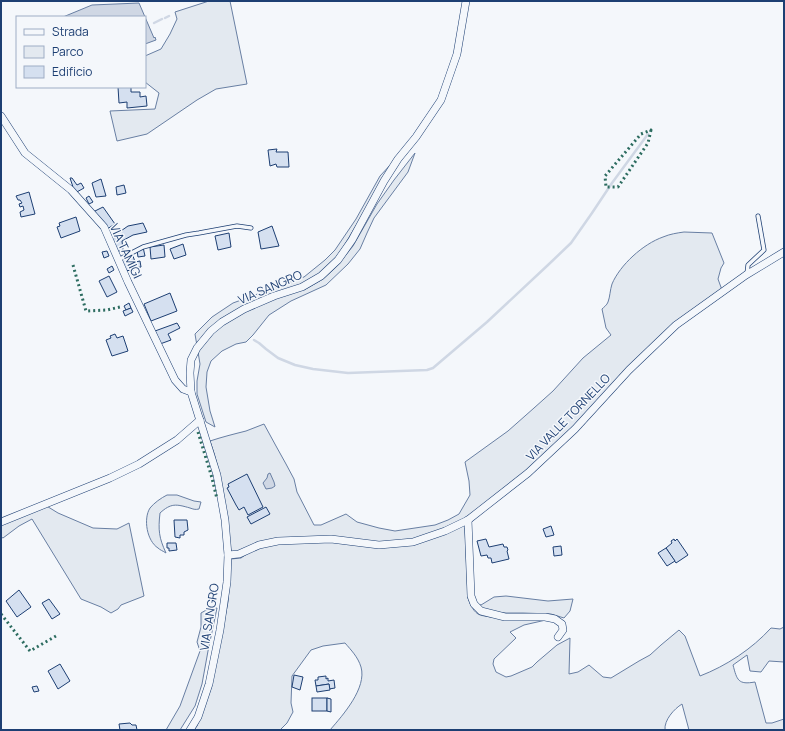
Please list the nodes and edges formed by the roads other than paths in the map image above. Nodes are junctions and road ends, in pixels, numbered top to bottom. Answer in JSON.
{"nodes":[{"id":1,"x":466,"y":1,"type":"edge"},
{"id":2,"x":1,"y":116,"type":"edge"},
{"id":3,"x":758,"y":216,"type":"dead end"},
{"id":4,"x":251,"y":228,"type":"dead end"},
{"id":5,"x":784,"y":252,"type":"edge"},
{"id":6,"x":118,"y":260,"type":"junction"},
{"id":7,"x":746,"y":275,"type":"junction"},
{"id":8,"x":191,"y":392,"type":"junction"},
{"id":9,"x":200,"y":420,"type":"junction"},
{"id":10,"x":468,"y":520,"type":"junction"},
{"id":11,"x":1,"y":522,"type":"edge"},
{"id":12,"x":228,"y":555,"type":"junction"},
{"id":13,"x":558,"y":637,"type":"dead end"},
{"id":14,"x":190,"y":730,"type":"edge"}],
"edges":[{"from":1,"to":8,"type":"street","name":"VIA SANGRO"},
{"from":2,"to":6,"type":"street","name":"VIA TAMIGI"},
{"from":3,"to":7,"type":"lane"},
{"from":4,"to":6,"type":"lane"},
{"from":5,"to":7,"type":"street","name":"VIA VALLE TORNELLO"},
{"from":6,"to":8,"type":"street","name":"VIA TAMIGI"},
{"from":7,"to":10,"type":"street","name":"VIA VALLE TORNELLO"},
{"from":8,"to":9,"type":"street","name":"VIA SANGRO"},
{"from":9,"to":11,"type":"street"},
{"from":9,"to":12,"type":"street","name":"VIA SANGRO"},
{"from":10,"to":12,"type":"street","name":"VIA VALLE TORNELLO"},
{"from":10,"to":13,"type":"street"},
{"from":12,"to":14,"type":"street","name":"VIA SANGRO"}]}
